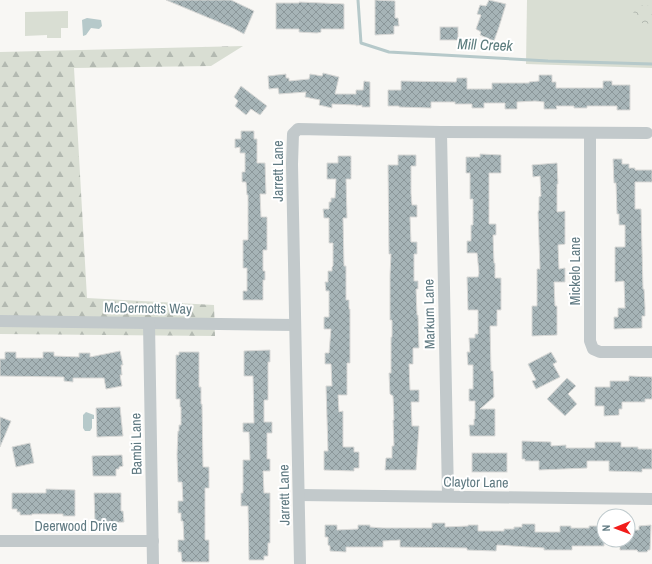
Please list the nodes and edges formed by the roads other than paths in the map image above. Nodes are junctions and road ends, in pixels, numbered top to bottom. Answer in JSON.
{"nodes":[{"id":1,"x":441,"y":132,"type":"junction"},
{"id":2,"x":590,"y":133,"type":"junction"},
{"id":3,"x":647,"y":133,"type":"dead end"},
{"id":4,"x":0,"y":321,"type":"edge"},
{"id":5,"x":149,"y":323,"type":"junction"},
{"id":6,"x":295,"y":325,"type":"junction"},
{"id":7,"x":652,"y":352,"type":"edge"},
{"id":8,"x":299,"y":495,"type":"junction"},
{"id":9,"x":448,"y":496,"type":"junction"},
{"id":10,"x":652,"y":499,"type":"edge"},
{"id":11,"x":0,"y":541,"type":"edge"},
{"id":12,"x":153,"y":541,"type":"junction"},
{"id":13,"x":153,"y":564,"type":"edge"},
{"id":14,"x":300,"y":564,"type":"edge"}],
"edges":[{"from":1,"to":2,"type":"street","name":"Jarrett Lane"},
{"from":1,"to":6,"type":"street","name":"Jarrett Lane"},
{"from":1,"to":9,"type":"street","name":"Markum Lane"},
{"from":2,"to":3,"type":"street","name":"Jarrett Lane"},
{"from":2,"to":7,"type":"street","name":"Mickelo Lane"},
{"from":4,"to":5,"type":"street","name":"McDermotts Way"},
{"from":5,"to":6,"type":"street","name":"McDermotts Way"},
{"from":5,"to":12,"type":"street","name":"Bambi Lane"},
{"from":6,"to":8,"type":"street","name":"Jarrett Lane"},
{"from":8,"to":9,"type":"street","name":"Claytor Lane"},
{"from":8,"to":14,"type":"street","name":"Jarrett Lane"},
{"from":9,"to":10,"type":"street","name":"Claytor Lane"},
{"from":11,"to":12,"type":"street","name":"Deerwood Drive"},
{"from":12,"to":13,"type":"street","name":"Bambi Lane"}]}
